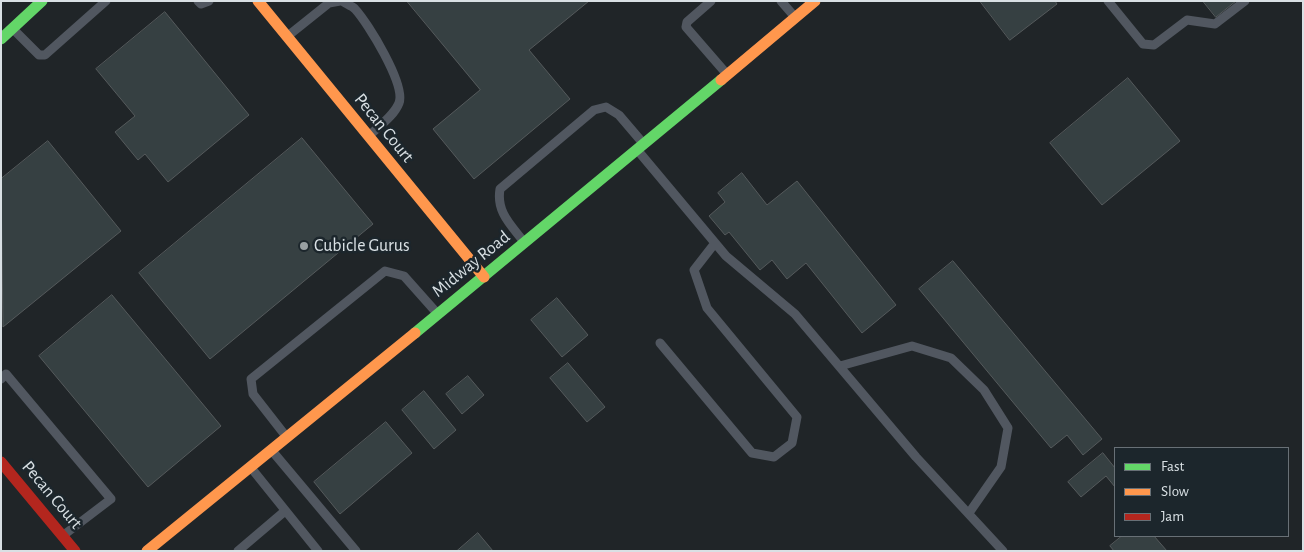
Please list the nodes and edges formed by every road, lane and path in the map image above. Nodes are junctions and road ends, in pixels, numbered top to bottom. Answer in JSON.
{"nodes":[{"id":1,"x":42,"y":1,"type":"edge"},
{"id":2,"x":106,"y":1,"type":"edge"},
{"id":3,"x":198,"y":1,"type":"edge"},
{"id":4,"x":209,"y":1,"type":"edge"},
{"id":5,"x":258,"y":1,"type":"edge"},
{"id":6,"x":341,"y":1,"type":"edge"},
{"id":7,"x":712,"y":1,"type":"edge"},
{"id":8,"x":781,"y":1,"type":"edge"},
{"id":9,"x":816,"y":1,"type":"edge"},
{"id":10,"x":1108,"y":1,"type":"edge"},
{"id":11,"x":1246,"y":1,"type":"edge"},
{"id":12,"x":795,"y":18,"type":"junction"},
{"id":13,"x":12,"y":28,"type":"junction"},
{"id":14,"x":287,"y":37,"type":"junction"},
{"id":15,"x":1,"y":39,"type":"edge"},
{"id":16,"x":727,"y":75,"type":"junction"},
{"id":17,"x":368,"y":136,"type":"junction"},
{"id":18,"x":640,"y":147,"type":"junction"},
{"id":19,"x":525,"y":243,"type":"junction"},
{"id":20,"x":715,"y":243,"type":"junction"},
{"id":21,"x":484,"y":277,"type":"junction"},
{"id":22,"x":438,"y":314,"type":"junction"},
{"id":23,"x":660,"y":343,"type":"dead end"},
{"id":24,"x":840,"y":366,"type":"junction"},
{"id":25,"x":1,"y":378,"type":"edge"},
{"id":26,"x":287,"y":437,"type":"junction"},
{"id":27,"x":272,"y":450,"type":"junction"},
{"id":28,"x":1,"y":462,"type":"edge"},
{"id":29,"x":250,"y":467,"type":"junction"},
{"id":30,"x":285,"y":511,"type":"junction"},
{"id":31,"x":969,"y":514,"type":"junction"},
{"id":32,"x":63,"y":536,"type":"junction"},
{"id":33,"x":154,"y":549,"type":"edge"},
{"id":34,"x":75,"y":551,"type":"edge"},
{"id":35,"x":238,"y":551,"type":"edge"},
{"id":36,"x":318,"y":551,"type":"edge"},
{"id":37,"x":356,"y":551,"type":"edge"},
{"id":38,"x":1003,"y":551,"type":"edge"}],
"edges":[{"from":1,"to":13,"type":"main road"},
{"from":2,"to":13,"type":"lane"},
{"from":3,"to":4,"type":"lane"},
{"from":5,"to":14,"type":"main road","name":"Pecan Court"},
{"from":6,"to":14,"type":"lane"},
{"from":6,"to":17,"type":"lane"},
{"from":7,"to":16,"type":"lane"},
{"from":8,"to":12,"type":"lane"},
{"from":9,"to":12,"type":"main road","name":"Midway Road"},
{"from":10,"to":11,"type":"lane"},
{"from":12,"to":16,"type":"main road","name":"Midway Road"},
{"from":13,"to":15,"type":"main road"},
{"from":14,"to":17,"type":"main road","name":"Pecan Court"},
{"from":16,"to":18,"type":"main road","name":"Midway Road"},
{"from":17,"to":21,"type":"main road","name":"Pecan Court"},
{"from":18,"to":19,"type":"main road","name":"Midway Road"},
{"from":18,"to":19,"type":"lane"},
{"from":18,"to":20,"type":"lane"},
{"from":19,"to":21,"type":"main road","name":"Midway Road"},
{"from":20,"to":23,"type":"lane"},
{"from":20,"to":24,"type":"lane"},
{"from":21,"to":22,"type":"main road","name":"Midway Road"},
{"from":22,"to":26,"type":"main road","name":"Midway Road"},
{"from":22,"to":26,"type":"lane"},
{"from":24,"to":31,"type":"lane"},
{"from":24,"to":31,"type":"lane"},
{"from":25,"to":32,"type":"lane"},
{"from":26,"to":27,"type":"main road","name":"Midway Road"},
{"from":27,"to":29,"type":"main road","name":"Midway Road"},
{"from":27,"to":37,"type":"lane"},
{"from":28,"to":32,"type":"main road","name":"Pecan Court"},
{"from":29,"to":30,"type":"lane"},
{"from":29,"to":33,"type":"main road","name":"Midway Road"},
{"from":30,"to":35,"type":"lane"},
{"from":30,"to":36,"type":"lane"},
{"from":31,"to":38,"type":"lane"},
{"from":32,"to":34,"type":"main road","name":"Pecan Court"}]}
